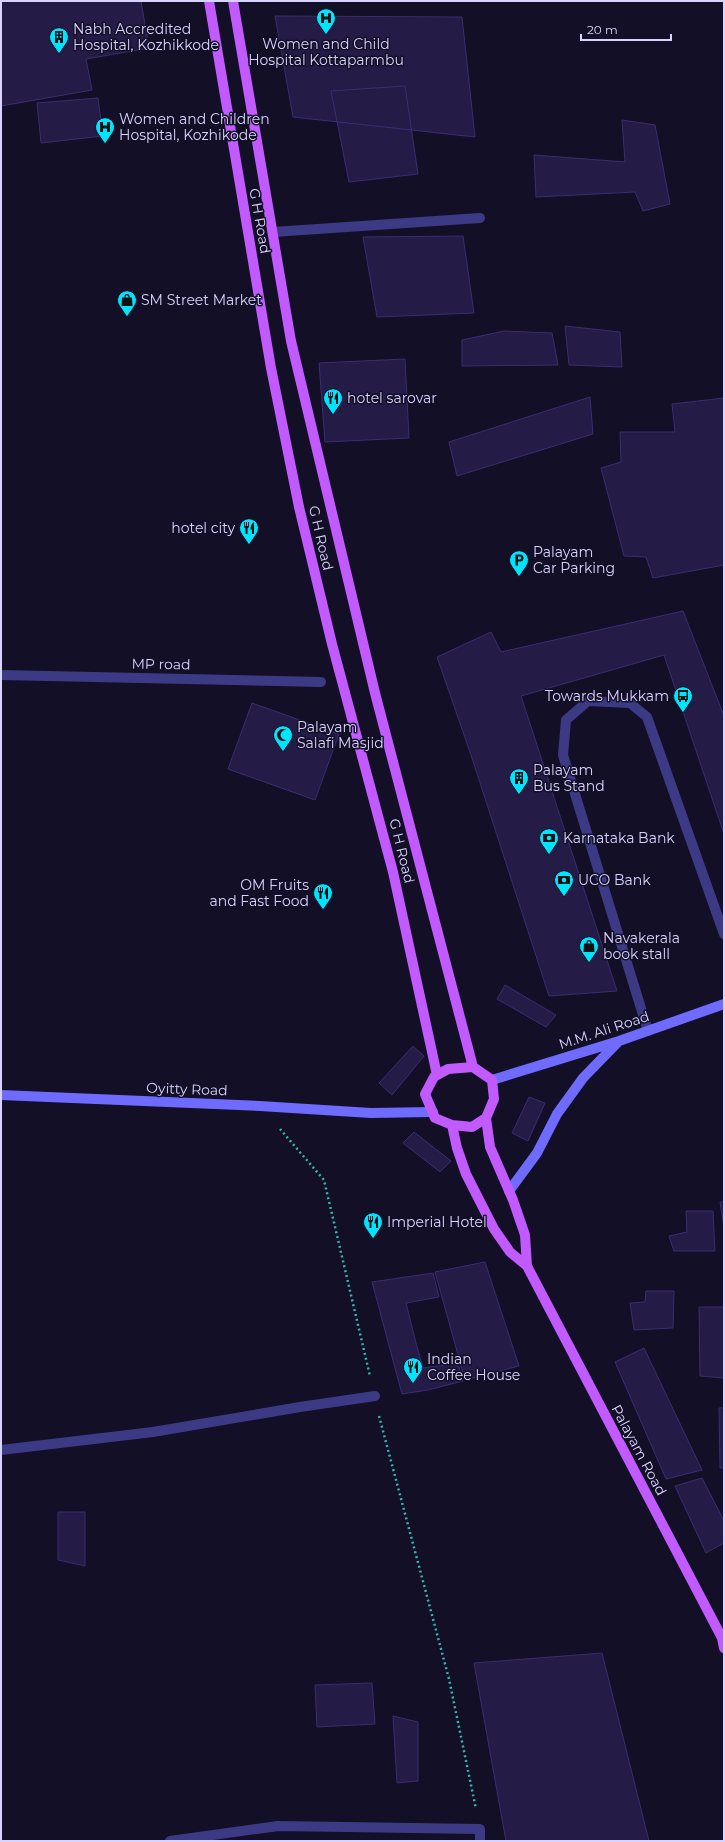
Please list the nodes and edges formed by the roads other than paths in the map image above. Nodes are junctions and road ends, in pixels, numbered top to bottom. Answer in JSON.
{"nodes":[{"id":1,"x":209,"y":1,"type":"edge"},
{"id":2,"x":234,"y":1,"type":"edge"},
{"id":3,"x":480,"y":218,"type":"dead end"},
{"id":4,"x":273,"y":232,"type":"junction"},
{"id":5,"x":1,"y":675,"type":"edge"},
{"id":6,"x":321,"y":682,"type":"dead end"},
{"id":7,"x":724,"y":934,"type":"edge"},
{"id":8,"x":724,"y":1004,"type":"edge"},
{"id":9,"x":648,"y":1030,"type":"junction"},
{"id":10,"x":619,"y":1040,"type":"junction"},
{"id":11,"x":473,"y":1067,"type":"junction"},
{"id":12,"x":437,"y":1075,"type":"junction"},
{"id":13,"x":492,"y":1080,"type":"junction"},
{"id":14,"x":1,"y":1095,"type":"edge"},
{"id":15,"x":433,"y":1112,"type":"junction"},
{"id":16,"x":486,"y":1118,"type":"junction"},
{"id":17,"x":452,"y":1125,"type":"junction"},
{"id":18,"x":509,"y":1191,"type":"junction"},
{"id":19,"x":527,"y":1266,"type":"junction"},
{"id":20,"x":374,"y":1396,"type":"road end"},
{"id":21,"x":1,"y":1450,"type":"edge"},
{"id":22,"x":724,"y":1648,"type":"edge"},
{"id":23,"x":170,"y":1841,"type":"edge"},
{"id":24,"x":480,"y":1841,"type":"edge"}],
"edges":[{"from":1,"to":12,"type":"main road","name":"G H Road"},
{"from":2,"to":4,"type":"main road","name":"G H Road"},
{"from":3,"to":4,"type":"street"},
{"from":4,"to":11,"type":"main road","name":"G H Road"},
{"from":5,"to":6,"type":"street","name":"MP road"},
{"from":7,"to":9,"type":"street"},
{"from":8,"to":9,"type":"main road","name":"M.M. Ali Road"},
{"from":9,"to":10,"type":"main road","name":"M.M. Ali Road"},
{"from":10,"to":13,"type":"main road","name":"M.M. Ali Road"},
{"from":10,"to":18,"type":"main road"},
{"from":11,"to":12,"type":"main road"},
{"from":11,"to":13,"type":"main road"},
{"from":12,"to":15,"type":"main road"},
{"from":13,"to":16,"type":"main road"},
{"from":14,"to":15,"type":"main road","name":"Oyitty Road"},
{"from":15,"to":17,"type":"main road"},
{"from":16,"to":17,"type":"main road"},
{"from":16,"to":18,"type":"main road"},
{"from":17,"to":19,"type":"main road"},
{"from":18,"to":19,"type":"main road"},
{"from":19,"to":22,"type":"main road","name":"Palayam Road"},
{"from":20,"to":21,"type":"street"},
{"from":23,"to":24,"type":"street"}]}
